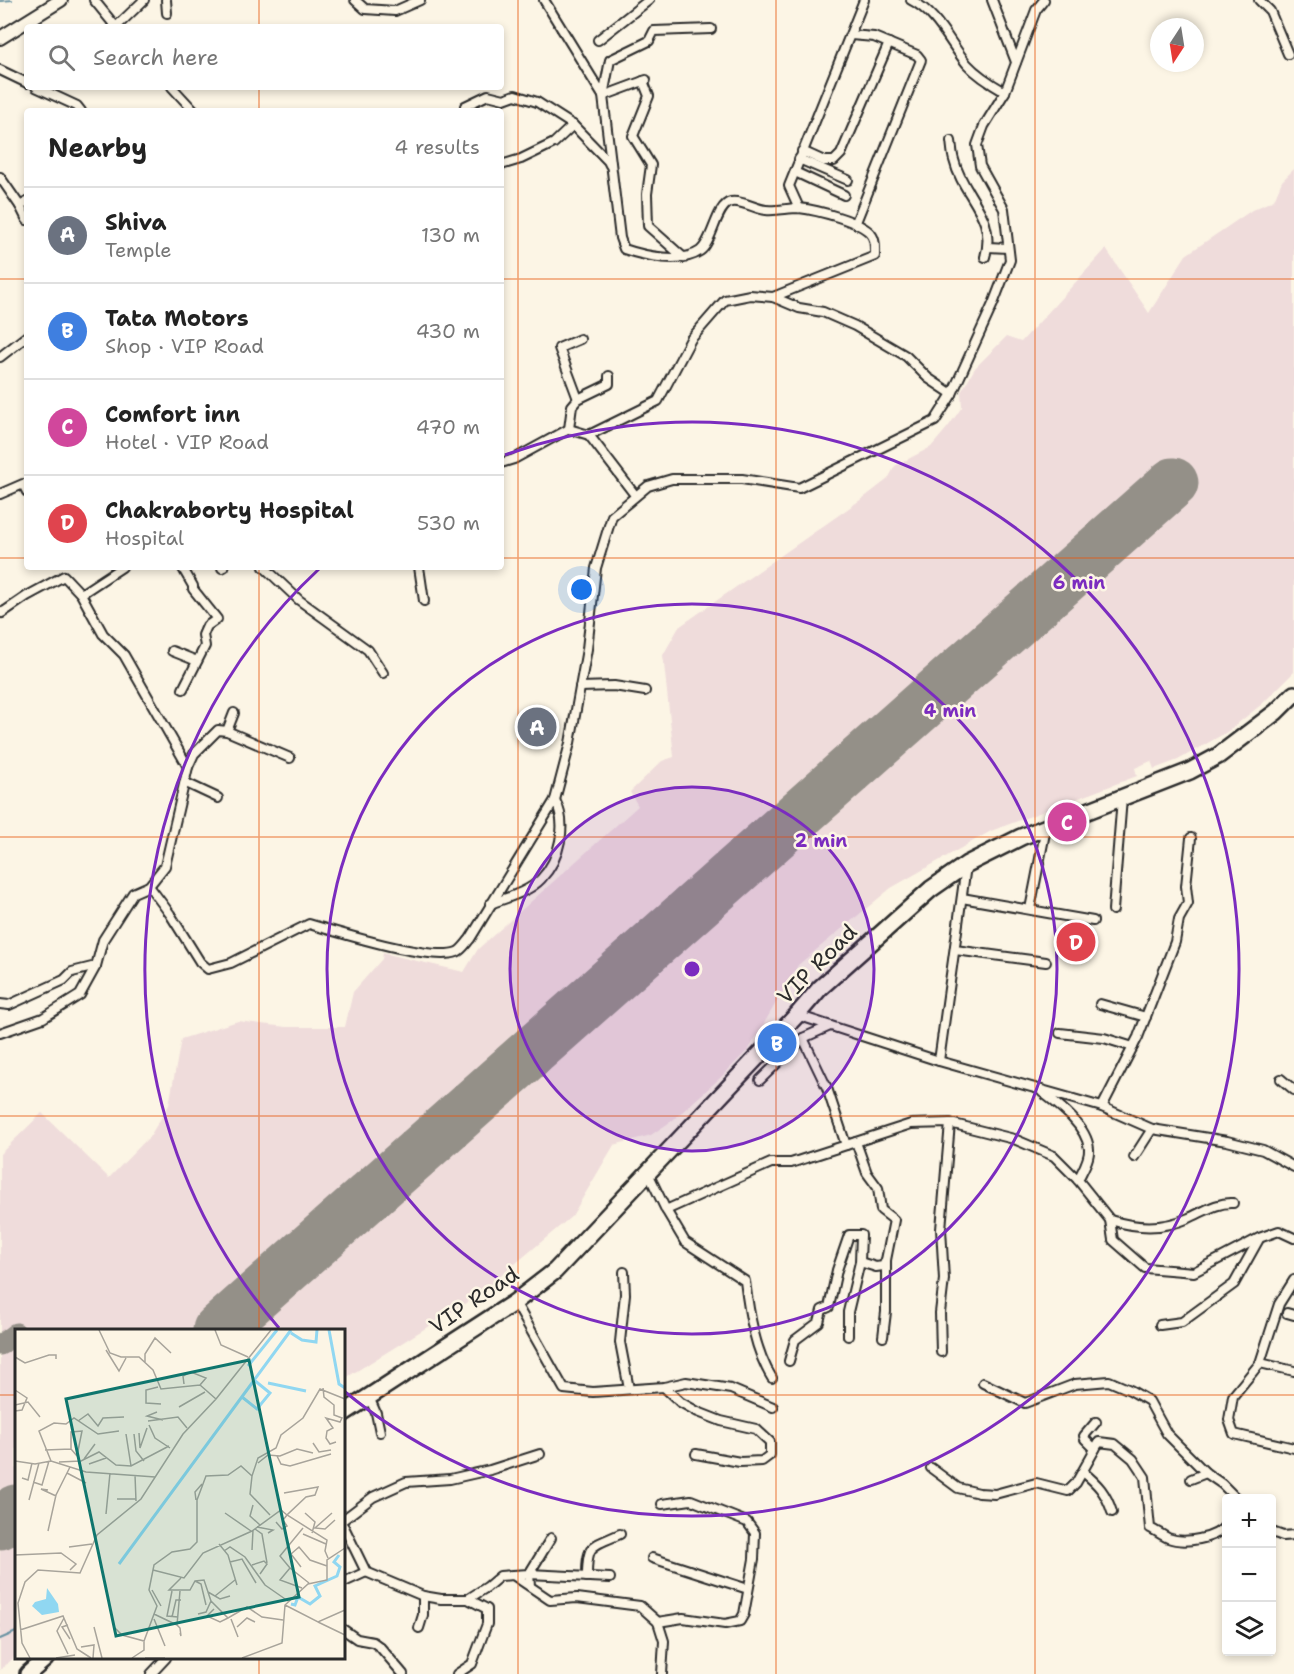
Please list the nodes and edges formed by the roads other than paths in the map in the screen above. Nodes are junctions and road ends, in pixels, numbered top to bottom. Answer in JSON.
{"nodes":[{"id":1,"x":61,"y":0,"type":"edge"},
{"id":2,"x":94,"y":0,"type":"edge"},
{"id":3,"x":144,"y":0,"type":"edge"},
{"id":4,"x":166,"y":0,"type":"edge"},
{"id":5,"x":356,"y":0,"type":"edge"},
{"id":6,"x":420,"y":0,"type":"edge"},
{"id":7,"x":544,"y":0,"type":"edge"},
{"id":8,"x":649,"y":0,"type":"edge"},
{"id":9,"x":864,"y":0,"type":"edge"},
{"id":10,"x":911,"y":0,"type":"edge"},
{"id":11,"x":992,"y":0,"type":"edge"},
{"id":12,"x":1044,"y":0,"type":"edge"},
{"id":13,"x":1259,"y":0,"type":"edge"},
{"id":14,"x":167,"y":14,"type":"dead end"},
{"id":15,"x":114,"y":24,"type":"edge"},
{"id":16,"x":119,"y":24,"type":"edge"},
{"id":17,"x":711,"y":29,"type":"dead end"},
{"id":18,"x":851,"y":35,"type":"junction"},
{"id":19,"x":0,"y":38,"type":"edge"},
{"id":20,"x":598,"y":40,"type":"dead end"},
{"id":21,"x":889,"y":43,"type":"junction"},
{"id":22,"x":1288,"y":54,"type":"dead end"},
{"id":23,"x":1016,"y":62,"type":"junction"},
{"id":24,"x":0,"y":70,"type":"edge"},
{"id":25,"x":24,"y":82,"type":"edge"},
{"id":26,"x":42,"y":90,"type":"edge"},
{"id":27,"x":175,"y":90,"type":"edge"},
{"id":28,"x":1005,"y":92,"type":"junction"},
{"id":29,"x":603,"y":96,"type":"junction"},
{"id":30,"x":465,"y":106,"type":"dead end"},
{"id":31,"x":78,"y":108,"type":"edge"},
{"id":32,"x":191,"y":108,"type":"edge"},
{"id":33,"x":573,"y":125,"type":"junction"},
{"id":34,"x":951,"y":141,"type":"dead end"},
{"id":35,"x":801,"y":155,"type":"junction"},
{"id":36,"x":504,"y":164,"type":"edge"},
{"id":37,"x":612,"y":172,"type":"junction"},
{"id":38,"x":795,"y":172,"type":"junction"},
{"id":39,"x":0,"y":177,"type":"edge"},
{"id":40,"x":848,"y":180,"type":"dead end"},
{"id":41,"x":844,"y":195,"type":"dead end"},
{"id":42,"x":23,"y":204,"type":"edge"},
{"id":43,"x":799,"y":208,"type":"junction"},
{"id":44,"x":856,"y":222,"type":"junction"},
{"id":45,"x":988,"y":247,"type":"junction"},
{"id":46,"x":1008,"y":248,"type":"junction"},
{"id":47,"x":985,"y":257,"type":"dead end"},
{"id":48,"x":686,"y":259,"type":"junction"},
{"id":49,"x":773,"y":297,"type":"junction"},
{"id":50,"x":24,"y":338,"type":"edge"},
{"id":51,"x":580,"y":339,"type":"dead end"},
{"id":52,"x":0,"y":357,"type":"edge"},
{"id":53,"x":609,"y":376,"type":"dead end"},
{"id":54,"x":952,"y":394,"type":"junction"},
{"id":55,"x":578,"y":399,"type":"junction"},
{"id":56,"x":569,"y":429,"type":"junction"},
{"id":57,"x":589,"y":435,"type":"junction"},
{"id":58,"x":504,"y":462,"type":"edge"},
{"id":59,"x":24,"y":483,"type":"edge"},
{"id":60,"x":0,"y":494,"type":"edge"},
{"id":61,"x":635,"y":495,"type":"junction"},
{"id":62,"x":117,"y":570,"type":"edge"},
{"id":63,"x":184,"y":570,"type":"edge"},
{"id":64,"x":267,"y":570,"type":"edge"},
{"id":65,"x":419,"y":570,"type":"edge"},
{"id":66,"x":81,"y":594,"type":"junction"},
{"id":67,"x":424,"y":601,"type":"dead end"},
{"id":68,"x":0,"y":611,"type":"edge"},
{"id":69,"x":172,"y":651,"type":"dead end"},
{"id":70,"x":197,"y":661,"type":"junction"},
{"id":71,"x":383,"y":673,"type":"dead end"},
{"id":72,"x":580,"y":687,"type":"junction"},
{"id":73,"x":183,"y":689,"type":"dead end"},
{"id":74,"x":645,"y":690,"type":"dead end"},
{"id":75,"x":1294,"y":694,"type":"edge"},
{"id":76,"x":234,"y":713,"type":"dead end"},
{"id":77,"x":227,"y":731,"type":"junction"},
{"id":78,"x":290,"y":758,"type":"dead end"},
{"id":79,"x":188,"y":767,"type":"junction"},
{"id":80,"x":186,"y":783,"type":"junction"},
{"id":81,"x":1122,"y":796,"type":"junction"},
{"id":82,"x":218,"y":798,"type":"dead end"},
{"id":83,"x":555,"y":800,"type":"junction"},
{"id":84,"x":1046,"y":827,"type":"junction"},
{"id":85,"x":1191,"y":838,"type":"dead end"},
{"id":86,"x":967,"y":864,"type":"junction"},
{"id":87,"x":149,"y":886,"type":"junction"},
{"id":88,"x":962,"y":898,"type":"junction"},
{"id":89,"x":490,"y":904,"type":"junction"},
{"id":90,"x":1030,"y":909,"type":"junction"},
{"id":91,"x":1113,"y":910,"type":"dead end"},
{"id":92,"x":1094,"y":921,"type":"dead end"},
{"id":93,"x":955,"y":950,"type":"junction"},
{"id":94,"x":1046,"y":962,"type":"dead end"},
{"id":95,"x":96,"y":966,"type":"junction"},
{"id":96,"x":0,"y":1004,"type":"edge"},
{"id":97,"x":1100,"y":1004,"type":"dead end"},
{"id":98,"x":797,"y":1015,"type":"junction"},
{"id":99,"x":1146,"y":1017,"type":"junction"},
{"id":100,"x":830,"y":1026,"type":"junction"},
{"id":101,"x":0,"y":1033,"type":"edge"},
{"id":102,"x":1060,"y":1033,"type":"dead end"},
{"id":103,"x":803,"y":1038,"type":"junction"},
{"id":104,"x":1133,"y":1047,"type":"junction"},
{"id":105,"x":939,"y":1061,"type":"junction"},
{"id":106,"x":1281,"y":1079,"type":"dead end"},
{"id":107,"x":760,"y":1080,"type":"dead end"},
{"id":108,"x":1037,"y":1088,"type":"junction"},
{"id":109,"x":1294,"y":1090,"type":"edge"},
{"id":110,"x":1102,"y":1107,"type":"junction"},
{"id":111,"x":950,"y":1123,"type":"junction"},
{"id":112,"x":1152,"y":1129,"type":"junction"},
{"id":113,"x":856,"y":1142,"type":"junction"},
{"id":114,"x":846,"y":1145,"type":"junction"},
{"id":115,"x":1134,"y":1157,"type":"dead end"},
{"id":116,"x":1294,"y":1167,"type":"edge"},
{"id":117,"x":647,"y":1172,"type":"junction"},
{"id":118,"x":1078,"y":1180,"type":"junction"},
{"id":119,"x":1233,"y":1203,"type":"dead end"},
{"id":120,"x":666,"y":1210,"type":"junction"},
{"id":121,"x":1110,"y":1220,"type":"junction"},
{"id":122,"x":1259,"y":1238,"type":"junction"},
{"id":123,"x":1294,"y":1238,"type":"edge"},
{"id":124,"x":886,"y":1260,"type":"junction"},
{"id":125,"x":860,"y":1262,"type":"junction"},
{"id":126,"x":624,"y":1272,"type":"dead end"},
{"id":127,"x":1294,"y":1280,"type":"edge"},
{"id":128,"x":515,"y":1302,"type":"junction"},
{"id":129,"x":1160,"y":1325,"type":"dead end"},
{"id":130,"x":848,"y":1336,"type":"dead end"},
{"id":131,"x":883,"y":1337,"type":"dead end"},
{"id":132,"x":941,"y":1352,"type":"dead end"},
{"id":133,"x":789,"y":1360,"type":"dead end"},
{"id":134,"x":1260,"y":1363,"type":"junction"},
{"id":135,"x":1294,"y":1371,"type":"edge"},
{"id":136,"x":772,"y":1378,"type":"dead end"},
{"id":137,"x":983,"y":1383,"type":"dead end"},
{"id":138,"x":664,"y":1387,"type":"junction"},
{"id":139,"x":628,"y":1389,"type":"junction"},
{"id":140,"x":369,"y":1397,"type":"junction"},
{"id":141,"x":773,"y":1407,"type":"dead end"},
{"id":142,"x":345,"y":1412,"type":"edge"},
{"id":143,"x":1096,"y":1422,"type":"dead end"},
{"id":144,"x":380,"y":1432,"type":"dead end"},
{"id":145,"x":1294,"y":1448,"type":"edge"},
{"id":146,"x":1095,"y":1449,"type":"junction"},
{"id":147,"x":540,"y":1454,"type":"dead end"},
{"id":148,"x":696,"y":1454,"type":"dead end"},
{"id":149,"x":931,"y":1468,"type":"dead end"},
{"id":150,"x":1083,"y":1472,"type":"junction"},
{"id":151,"x":1206,"y":1473,"type":"junction"},
{"id":152,"x":1191,"y":1479,"type":"dead end"},
{"id":153,"x":1232,"y":1494,"type":"edge"},
{"id":154,"x":662,"y":1504,"type":"dead end"},
{"id":155,"x":1112,"y":1512,"type":"dead end"},
{"id":156,"x":345,"y":1518,"type":"edge"},
{"id":157,"x":345,"y":1529,"type":"edge"},
{"id":158,"x":1222,"y":1530,"type":"edge"},
{"id":159,"x":1276,"y":1533,"type":"edge"},
{"id":160,"x":620,"y":1534,"type":"dead end"},
{"id":161,"x":1294,"y":1535,"type":"edge"},
{"id":162,"x":551,"y":1538,"type":"dead end"},
{"id":163,"x":652,"y":1558,"type":"dead end"},
{"id":164,"x":366,"y":1572,"type":"junction"},
{"id":165,"x":529,"y":1574,"type":"junction"},
{"id":166,"x":513,"y":1575,"type":"junction"},
{"id":167,"x":587,"y":1577,"type":"junction"},
{"id":168,"x":610,"y":1578,"type":"dead end"},
{"id":169,"x":345,"y":1582,"type":"edge"},
{"id":170,"x":530,"y":1586,"type":"junction"},
{"id":171,"x":748,"y":1589,"type":"junction"},
{"id":172,"x":423,"y":1596,"type":"junction"},
{"id":173,"x":468,"y":1599,"type":"junction"},
{"id":174,"x":658,"y":1622,"type":"junction"},
{"id":175,"x":419,"y":1628,"type":"dead end"},
{"id":176,"x":345,"y":1631,"type":"edge"},
{"id":177,"x":45,"y":1659,"type":"edge"},
{"id":178,"x":165,"y":1659,"type":"edge"},
{"id":179,"x":28,"y":1674,"type":"edge"},
{"id":180,"x":151,"y":1674,"type":"edge"},
{"id":181,"x":404,"y":1674,"type":"edge"},
{"id":182,"x":457,"y":1674,"type":"edge"},
{"id":183,"x":662,"y":1674,"type":"edge"}],
"edges":[{"from":1,"to":19,"type":"main road"},
{"from":2,"to":15,"type":"street"},
{"from":3,"to":16,"type":"street"},
{"from":4,"to":14,"type":"street"},
{"from":5,"to":6,"type":"street"},
{"from":7,"to":29,"type":"street"},
{"from":8,"to":20,"type":"street"},
{"from":9,"to":18,"type":"street"},
{"from":10,"to":28,"type":"street"},
{"from":11,"to":23,"type":"street"},
{"from":12,"to":23,"type":"street"},
{"from":13,"to":22,"type":"street"},
{"from":17,"to":29,"type":"street"},
{"from":18,"to":21,"type":"street"},
{"from":18,"to":35,"type":"street"},
{"from":21,"to":35,"type":"street"},
{"from":21,"to":44,"type":"street"},
{"from":23,"to":28,"type":"street"},
{"from":24,"to":25,"type":"street"},
{"from":26,"to":31,"type":"street"},
{"from":27,"to":32,"type":"street"},
{"from":28,"to":46,"type":"street"},
{"from":29,"to":37,"type":"street"},
{"from":29,"to":48,"type":"street"},
{"from":30,"to":33,"type":"street"},
{"from":33,"to":36,"type":"street"},
{"from":33,"to":37,"type":"street"},
{"from":34,"to":45,"type":"street"},
{"from":35,"to":38,"type":"street"},
{"from":35,"to":40,"type":"street"},
{"from":37,"to":48,"type":"street"},
{"from":38,"to":41,"type":"street"},
{"from":38,"to":43,"type":"street"},
{"from":39,"to":42,"type":"street"},
{"from":43,"to":44,"type":"street"},
{"from":43,"to":48,"type":"street"},
{"from":44,"to":49,"type":"street"},
{"from":45,"to":46,"type":"street"},
{"from":45,"to":47,"type":"street"},
{"from":46,"to":54,"type":"street"},
{"from":49,"to":54,"type":"street"},
{"from":49,"to":57,"type":"street"},
{"from":50,"to":52,"type":"street"},
{"from":51,"to":55,"type":"street"},
{"from":53,"to":55,"type":"street"},
{"from":54,"to":61,"type":"street"},
{"from":55,"to":56,"type":"street"},
{"from":56,"to":57,"type":"street"},
{"from":56,"to":58,"type":"street"},
{"from":57,"to":61,"type":"street"},
{"from":59,"to":60,"type":"street"},
{"from":61,"to":72,"type":"street"},
{"from":62,"to":66,"type":"street"},
{"from":63,"to":70,"type":"street"},
{"from":64,"to":71,"type":"street"},
{"from":65,"to":67,"type":"street"},
{"from":66,"to":68,"type":"street"},
{"from":66,"to":79,"type":"street"},
{"from":69,"to":70,"type":"street"},
{"from":70,"to":73,"type":"street"},
{"from":72,"to":74,"type":"street"},
{"from":72,"to":83,"type":"street"},
{"from":75,"to":81,"type":"highway","name":"VIP Road"},
{"from":76,"to":77,"type":"street"},
{"from":77,"to":78,"type":"street"},
{"from":77,"to":79,"type":"street"},
{"from":79,"to":80,"type":"street"},
{"from":80,"to":82,"type":"street"},
{"from":80,"to":87,"type":"street"},
{"from":81,"to":84,"type":"highway","name":"VIP Road"},
{"from":81,"to":91,"type":"street"},
{"from":83,"to":89,"type":"street"},
{"from":83,"to":89,"type":"street"},
{"from":84,"to":86,"type":"highway","name":"VIP Road"},
{"from":84,"to":90,"type":"street"},
{"from":85,"to":99,"type":"street"},
{"from":86,"to":88,"type":"street"},
{"from":86,"to":98,"type":"highway","name":"VIP Road"},
{"from":87,"to":89,"type":"street"},
{"from":87,"to":95,"type":"street"},
{"from":88,"to":90,"type":"street"},
{"from":88,"to":93,"type":"street"},
{"from":90,"to":92,"type":"street"},
{"from":93,"to":94,"type":"street"},
{"from":93,"to":105,"type":"street"},
{"from":95,"to":96,"type":"street"},
{"from":95,"to":101,"type":"street"},
{"from":97,"to":99,"type":"street"},
{"from":98,"to":100,"type":"street"},
{"from":98,"to":117,"type":"highway","name":"VIP Road"},
{"from":99,"to":104,"type":"street"},
{"from":100,"to":103,"type":"street"},
{"from":100,"to":105,"type":"street"},
{"from":102,"to":104,"type":"street"},
{"from":103,"to":107,"type":"street"},
{"from":103,"to":114,"type":"street"},
{"from":104,"to":110,"type":"street"},
{"from":105,"to":108,"type":"street"},
{"from":106,"to":109,"type":"street"},
{"from":108,"to":110,"type":"street"},
{"from":108,"to":118,"type":"street"},
{"from":110,"to":112,"type":"street"},
{"from":111,"to":113,"type":"street"},
{"from":111,"to":118,"type":"street"},
{"from":111,"to":132,"type":"street"},
{"from":112,"to":115,"type":"street"},
{"from":112,"to":116,"type":"street"},
{"from":113,"to":114,"type":"street"},
{"from":113,"to":124,"type":"street"},
{"from":114,"to":120,"type":"street"},
{"from":117,"to":120,"type":"street"},
{"from":117,"to":128,"type":"highway","name":"VIP Road"},
{"from":118,"to":121,"type":"street"},
{"from":119,"to":121,"type":"street"},
{"from":120,"to":136,"type":"street"},
{"from":121,"to":122,"type":"street"},
{"from":122,"to":123,"type":"street"},
{"from":122,"to":129,"type":"street"},
{"from":124,"to":125,"type":"street"},
{"from":124,"to":131,"type":"street"},
{"from":125,"to":130,"type":"street"},
{"from":125,"to":133,"type":"street"},
{"from":126,"to":139,"type":"street"},
{"from":127,"to":134,"type":"street"},
{"from":128,"to":139,"type":"street"},
{"from":128,"to":140,"type":"highway","name":"VIP Road"},
{"from":134,"to":135,"type":"street"},
{"from":134,"to":145,"type":"street"},
{"from":137,"to":151,"type":"street"},
{"from":138,"to":139,"type":"street"},
{"from":138,"to":141,"type":"street"},
{"from":138,"to":148,"type":"street"},
{"from":140,"to":142,"type":"highway","name":"VIP Road"},
{"from":140,"to":144,"type":"street"},
{"from":143,"to":146,"type":"street"},
{"from":146,"to":150,"type":"street"},
{"from":146,"to":158,"type":"street"},
{"from":147,"to":156,"type":"street"},
{"from":149,"to":150,"type":"street"},
{"from":150,"to":155,"type":"street"},
{"from":151,"to":152,"type":"street"},
{"from":151,"to":153,"type":"street"},
{"from":154,"to":171,"type":"street"},
{"from":157,"to":164,"type":"street"},
{"from":159,"to":161,"type":"street"},
{"from":160,"to":167,"type":"street"},
{"from":162,"to":165,"type":"street"},
{"from":163,"to":171,"type":"street"},
{"from":164,"to":169,"type":"street"},
{"from":164,"to":172,"type":"street"},
{"from":165,"to":166,"type":"street"},
{"from":165,"to":167,"type":"street"},
{"from":165,"to":170,"type":"street"},
{"from":166,"to":170,"type":"street"},
{"from":166,"to":173,"type":"street"},
{"from":167,"to":168,"type":"street"},
{"from":170,"to":174,"type":"street"},
{"from":171,"to":174,"type":"street"},
{"from":172,"to":173,"type":"street"},
{"from":172,"to":175,"type":"street"},
{"from":173,"to":182,"type":"street"},
{"from":174,"to":183,"type":"street"},
{"from":176,"to":181,"type":"street"},
{"from":177,"to":179,"type":"highway"},
{"from":178,"to":180,"type":"street"}]}
